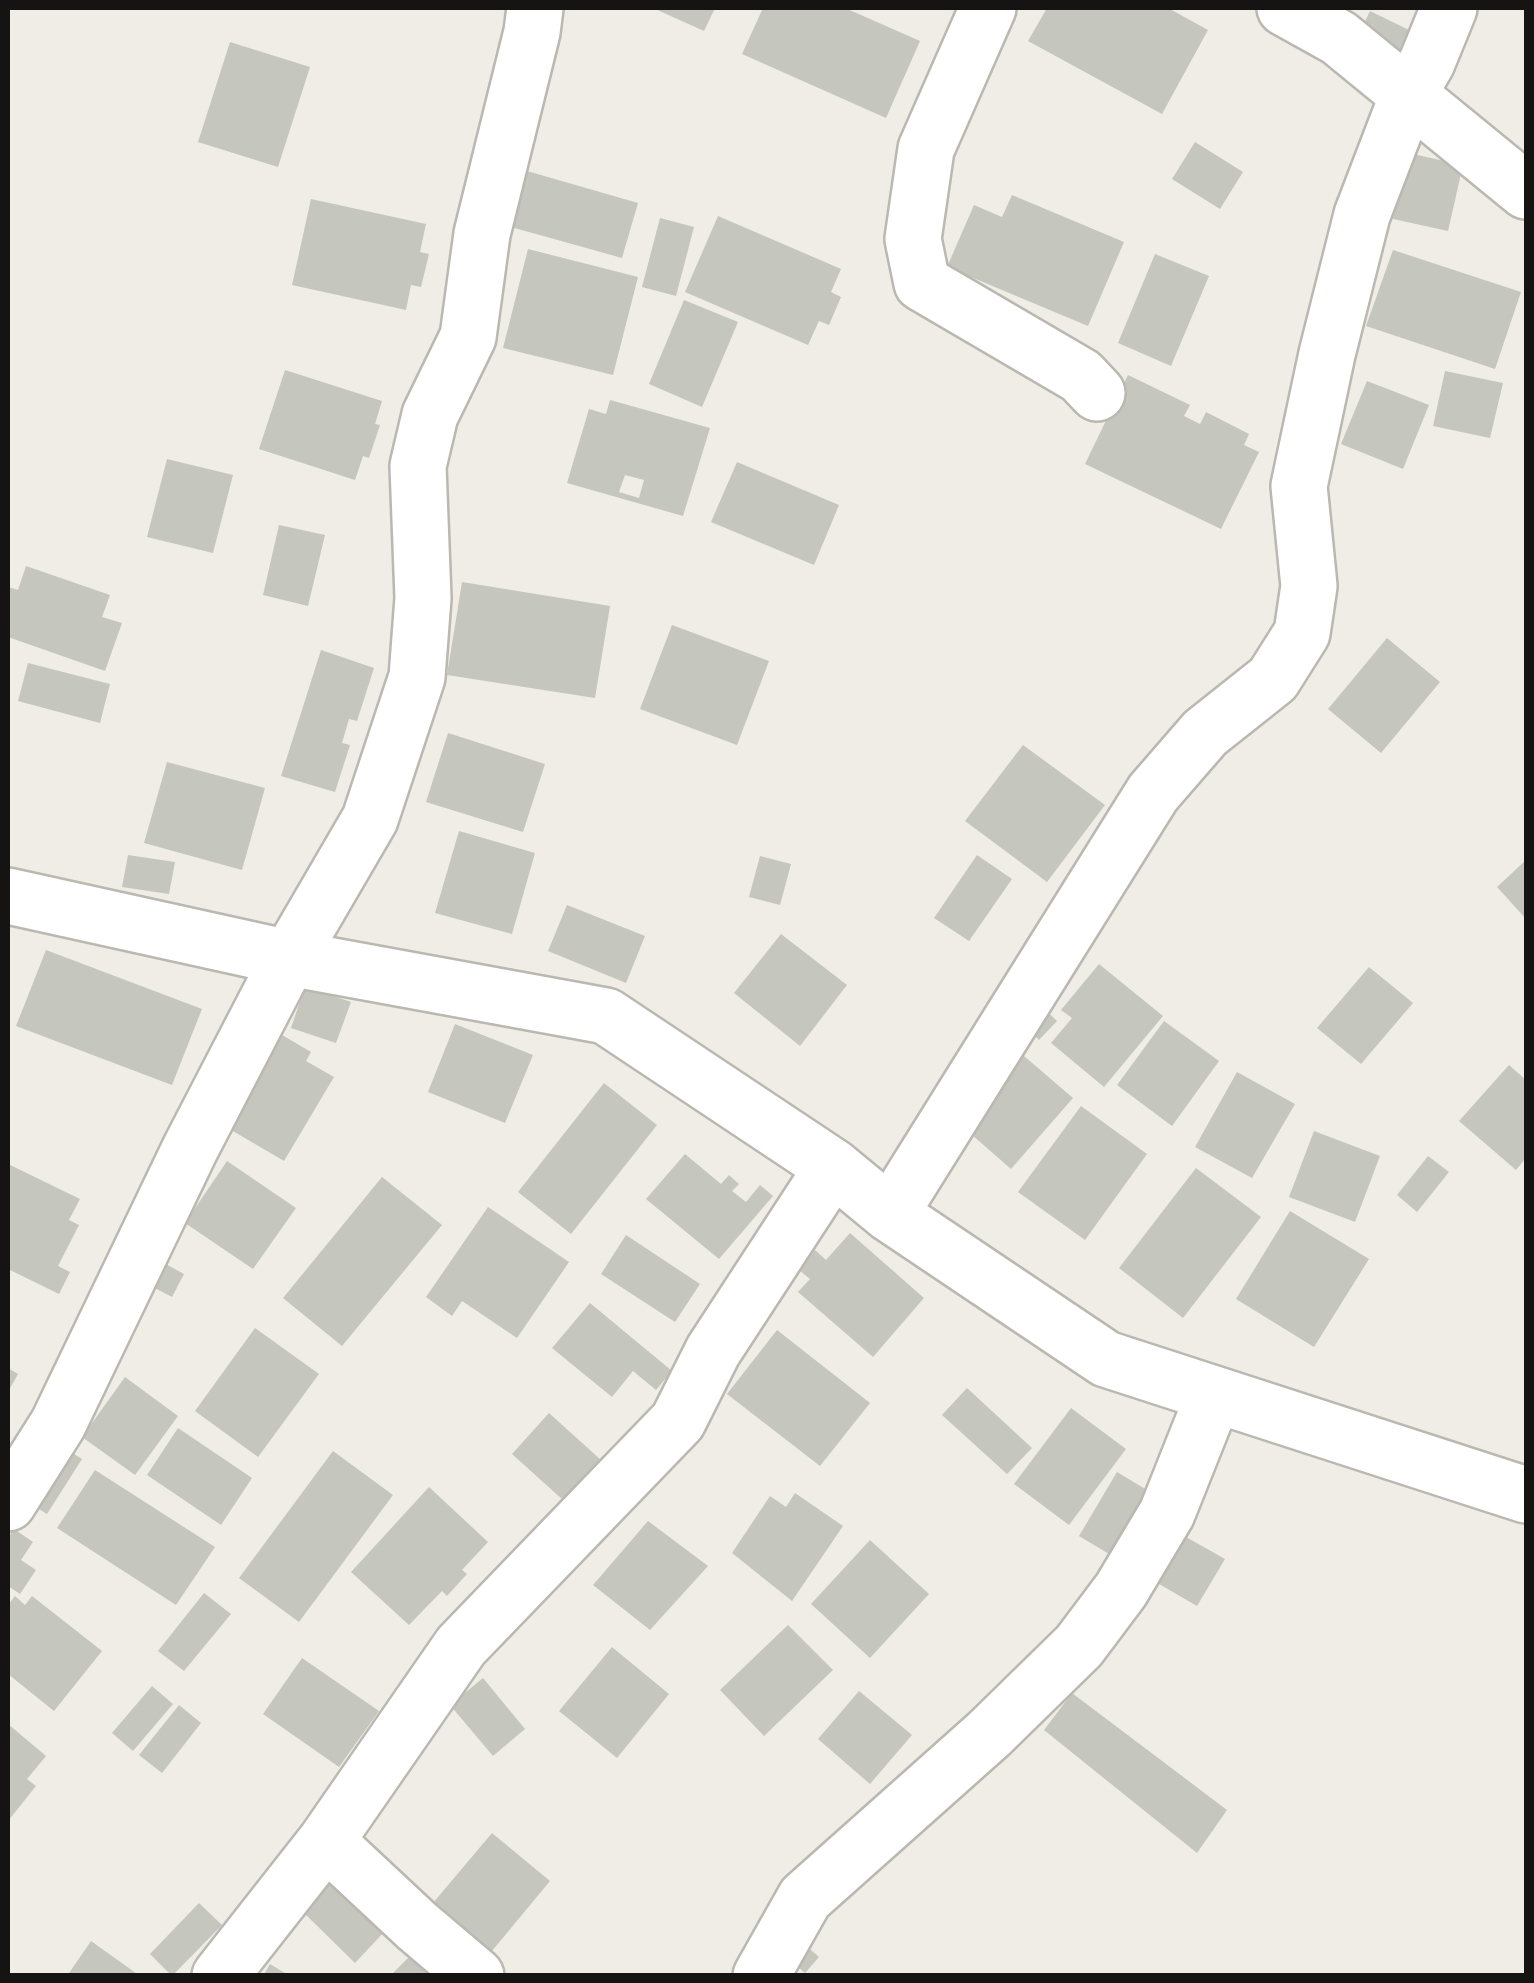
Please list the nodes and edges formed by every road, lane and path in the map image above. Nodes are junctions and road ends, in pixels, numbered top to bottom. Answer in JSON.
{"nodes":[{"id":1,"x":534,"y":8,"type":"edge"},
{"id":2,"x":988,"y":8,"type":"edge"},
{"id":3,"x":1284,"y":8,"type":"edge"},
{"id":4,"x":1450,"y":8,"type":"edge"},
{"id":5,"x":1408,"y":95,"type":"junction"},
{"id":6,"x":1526,"y":191,"type":"edge"},
{"id":7,"x":1098,"y":393,"type":"dead end"},
{"id":8,"x":8,"y":896,"type":"edge"},
{"id":9,"x":289,"y":958,"type":"junction"},
{"id":10,"x":834,"y":1168,"type":"junction"},
{"id":11,"x":890,"y":1214,"type":"junction"},
{"id":12,"x":1214,"y":1395,"type":"junction"},
{"id":13,"x":1526,"y":1495,"type":"edge"},
{"id":14,"x":8,"y":1503,"type":"edge"},
{"id":15,"x":326,"y":1841,"type":"junction"},
{"id":16,"x":220,"y":1976,"type":"edge"},
{"id":17,"x":476,"y":1976,"type":"edge"},
{"id":18,"x":761,"y":1976,"type":"edge"}],
"edges":[{"from":1,"to":9,"type":"street"},
{"from":2,"to":7,"type":"street"},
{"from":3,"to":5,"type":"street"},
{"from":4,"to":5,"type":"street"},
{"from":5,"to":6,"type":"street"},
{"from":5,"to":11,"type":"street"},
{"from":8,"to":9,"type":"street"},
{"from":9,"to":10,"type":"street"},
{"from":9,"to":14,"type":"street"},
{"from":10,"to":11,"type":"street"},
{"from":10,"to":15,"type":"street"},
{"from":11,"to":12,"type":"street"},
{"from":12,"to":13,"type":"street"},
{"from":12,"to":18,"type":"street"},
{"from":15,"to":16,"type":"street"},
{"from":15,"to":17,"type":"street"}]}
